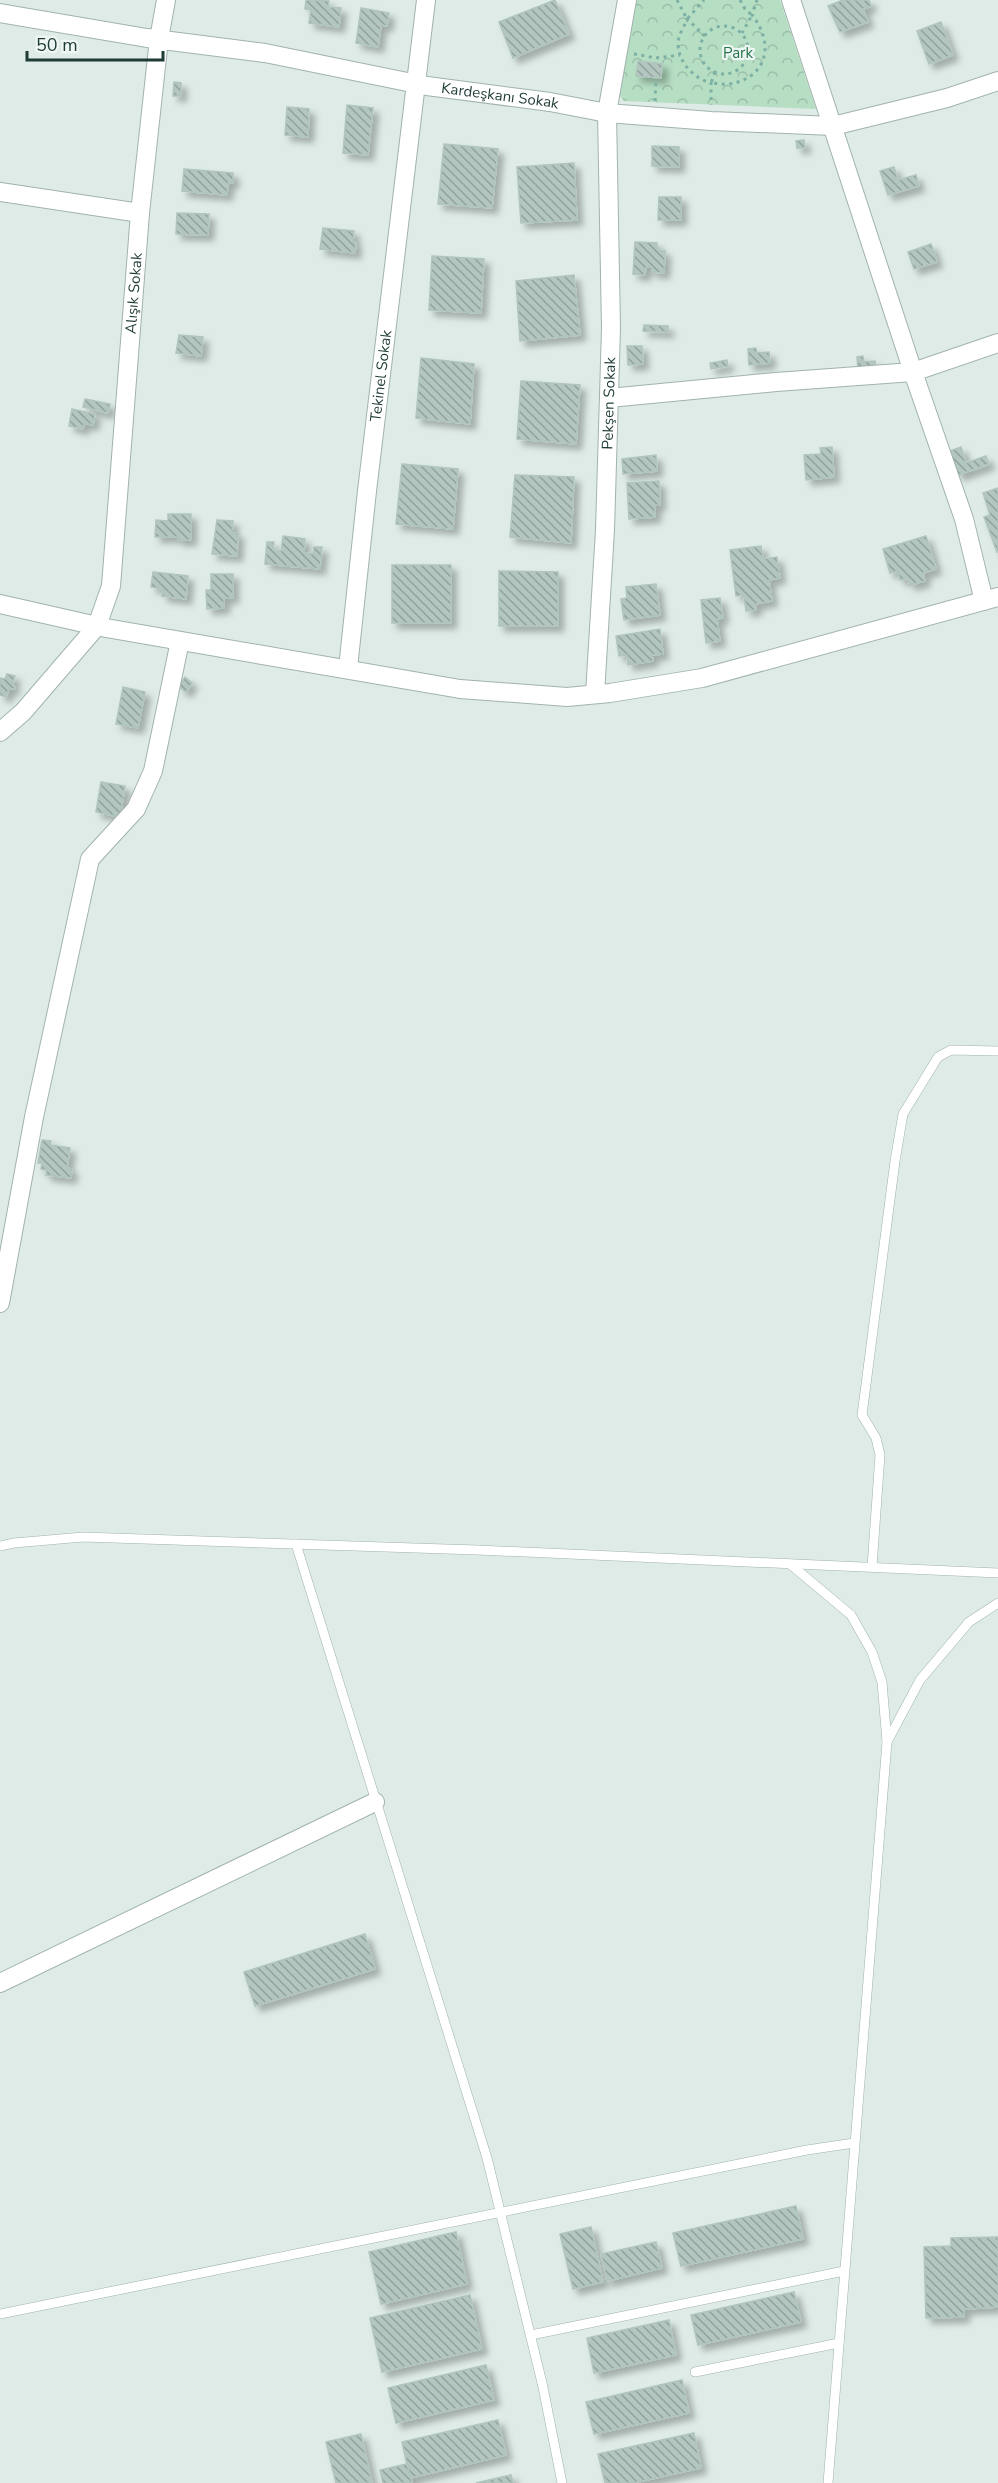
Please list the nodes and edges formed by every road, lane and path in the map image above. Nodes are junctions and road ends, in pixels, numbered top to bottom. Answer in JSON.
{"nodes":[{"id":1,"x":166,"y":0,"type":"edge"},
{"id":2,"x":426,"y":0,"type":"edge"},
{"id":3,"x":627,"y":0,"type":"edge"},
{"id":4,"x":677,"y":0,"type":"edge"},
{"id":5,"x":704,"y":0,"type":"edge"},
{"id":6,"x":740,"y":0,"type":"edge"},
{"id":7,"x":757,"y":0,"type":"edge"},
{"id":8,"x":791,"y":0,"type":"edge"},
{"id":9,"x":0,"y":13,"type":"edge"},
{"id":10,"x":752,"y":15,"type":"junction"},
{"id":11,"x":687,"y":19,"type":"junction"},
{"id":12,"x":742,"y":33,"type":"junction"},
{"id":13,"x":705,"y":36,"type":"junction"},
{"id":14,"x":159,"y":39,"type":"junction"},
{"id":15,"x":618,"y":51,"type":"junction"},
{"id":16,"x":680,"y":55,"type":"junction"},
{"id":17,"x":715,"y":72,"type":"junction"},
{"id":18,"x":998,"y":81,"type":"edge"},
{"id":19,"x":711,"y":83,"type":"junction"},
{"id":20,"x":417,"y":84,"type":"junction"},
{"id":21,"x":607,"y":112,"type":"junction"},
{"id":22,"x":711,"y":122,"type":"junction"},
{"id":23,"x":833,"y":126,"type":"junction"},
{"id":24,"x":0,"y":192,"type":"edge"},
{"id":25,"x":140,"y":213,"type":"junction"},
{"id":26,"x":998,"y":344,"type":"edge"},
{"id":27,"x":913,"y":372,"type":"junction"},
{"id":28,"x":609,"y":398,"type":"junction"},
{"id":29,"x":991,"y":599,"type":"edge"},
{"id":30,"x":0,"y":604,"type":"edge"},
{"id":31,"x":96,"y":626,"type":"junction"},
{"id":32,"x":180,"y":641,"type":"junction"},
{"id":33,"x":348,"y":668,"type":"junction"},
{"id":34,"x":595,"y":694,"type":"junction"},
{"id":35,"x":0,"y":732,"type":"edge"},
{"id":36,"x":998,"y":1051,"type":"edge"},
{"id":37,"x":0,"y":1303,"type":"edge"},
{"id":38,"x":296,"y":1544,"type":"junction"},
{"id":39,"x":0,"y":1546,"type":"edge"},
{"id":40,"x":789,"y":1563,"type":"junction"},
{"id":41,"x":873,"y":1567,"type":"junction"},
{"id":42,"x":998,"y":1573,"type":"edge"},
{"id":43,"x":998,"y":1603,"type":"edge"},
{"id":44,"x":887,"y":1742,"type":"junction"},
{"id":45,"x":375,"y":1802,"type":"junction"},
{"id":46,"x":0,"y":1983,"type":"edge"},
{"id":47,"x":854,"y":2143,"type":"junction"},
{"id":48,"x":500,"y":2211,"type":"junction"},
{"id":49,"x":844,"y":2271,"type":"junction"},
{"id":50,"x":0,"y":2314,"type":"edge"},
{"id":51,"x":531,"y":2335,"type":"junction"},
{"id":52,"x":839,"y":2343,"type":"junction"},
{"id":53,"x":695,"y":2372,"type":"dead end"},
{"id":54,"x":562,"y":2483,"type":"edge"},
{"id":55,"x":828,"y":2483,"type":"edge"}],
"edges":[{"from":1,"to":14,"type":"street","name":"Alışık Sokak"},
{"from":2,"to":20,"type":"street","name":"Tekinel Sokak"},
{"from":3,"to":15,"type":"street","name":"Pekşen Sokak"},
{"from":4,"to":11,"type":"path"},
{"from":5,"to":11,"type":"path"},
{"from":6,"to":10,"type":"path"},
{"from":7,"to":10,"type":"path"},
{"from":8,"to":23,"type":"street"},
{"from":9,"to":14,"type":"street","name":"Kardeşkanı Sokak"},
{"from":10,"to":12,"type":"path"},
{"from":10,"to":19,"type":"path"},
{"from":11,"to":13,"type":"path"},
{"from":11,"to":16,"type":"path"},
{"from":12,"to":13,"type":"path"},
{"from":12,"to":17,"type":"path"},
{"from":13,"to":17,"type":"path"},
{"from":14,"to":20,"type":"street","name":"Kardeşkanı Sokak"},
{"from":14,"to":25,"type":"street","name":"Alışık Sokak"},
{"from":15,"to":16,"type":"path"},
{"from":15,"to":21,"type":"street","name":"Pekşen Sokak"},
{"from":16,"to":19,"type":"path"},
{"from":17,"to":19,"type":"path"},
{"from":18,"to":23,"type":"street","name":"Kardeşkanı Sokak"},
{"from":19,"to":22,"type":"path"},
{"from":20,"to":21,"type":"street","name":"Kardeşkanı Sokak"},
{"from":20,"to":33,"type":"street","name":"Tekinel Sokak"},
{"from":21,"to":22,"type":"street","name":"Kardeşkanı Sokak"},
{"from":21,"to":28,"type":"street","name":"Pekşen Sokak"},
{"from":22,"to":23,"type":"street","name":"Kardeşkanı Sokak"},
{"from":23,"to":27,"type":"street"},
{"from":24,"to":25,"type":"street"},
{"from":25,"to":31,"type":"street","name":"Alışık Sokak"},
{"from":26,"to":27,"type":"street"},
{"from":27,"to":28,"type":"street"},
{"from":27,"to":29,"type":"street"},
{"from":28,"to":34,"type":"street","name":"Pekşen Sokak"},
{"from":29,"to":34,"type":"street"},
{"from":30,"to":31,"type":"street"},
{"from":31,"to":32,"type":"street"},
{"from":31,"to":35,"type":"street","name":"Alışık Sokak"},
{"from":32,"to":33,"type":"street"},
{"from":32,"to":37,"type":"street"},
{"from":33,"to":34,"type":"street"},
{"from":36,"to":41,"type":"lane"},
{"from":38,"to":39,"type":"lane"},
{"from":38,"to":40,"type":"lane"},
{"from":38,"to":45,"type":"lane"},
{"from":40,"to":41,"type":"lane"},
{"from":40,"to":44,"type":"lane"},
{"from":41,"to":42,"type":"lane"},
{"from":43,"to":44,"type":"lane"},
{"from":44,"to":47,"type":"lane"},
{"from":45,"to":46,"type":"street"},
{"from":45,"to":48,"type":"lane"},
{"from":47,"to":48,"type":"lane"},
{"from":47,"to":49,"type":"lane"},
{"from":48,"to":50,"type":"lane"},
{"from":48,"to":51,"type":"lane"},
{"from":49,"to":51,"type":"lane"},
{"from":49,"to":52,"type":"lane"},
{"from":51,"to":54,"type":"lane"},
{"from":52,"to":53,"type":"lane"},
{"from":52,"to":55,"type":"lane"}]}
